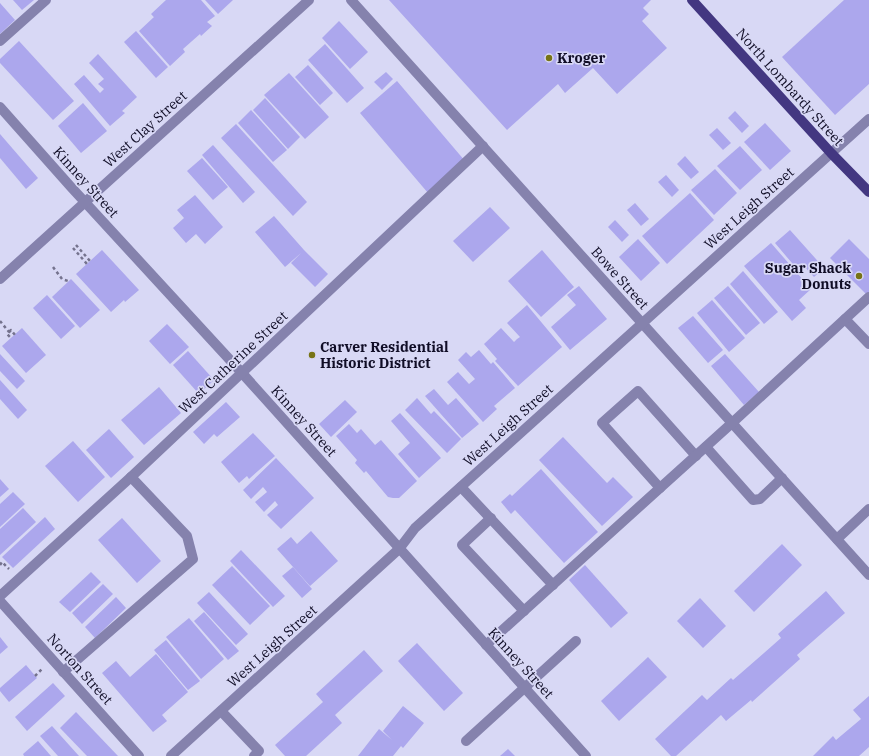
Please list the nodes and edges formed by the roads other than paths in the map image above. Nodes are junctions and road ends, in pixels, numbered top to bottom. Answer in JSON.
{"nodes":[{"id":1,"x":46,"y":0,"type":"edge"},
{"id":2,"x":309,"y":0,"type":"edge"},
{"id":3,"x":351,"y":0,"type":"edge"},
{"id":4,"x":692,"y":0,"type":"edge"},
{"id":5,"x":0,"y":41,"type":"edge"},
{"id":6,"x":0,"y":107,"type":"edge"},
{"id":7,"x":869,"y":119,"type":"edge"},
{"id":8,"x":483,"y":146,"type":"junction"},
{"id":9,"x":831,"y":153,"type":"junction"},
{"id":10,"x":869,"y":192,"type":"edge"},
{"id":11,"x":84,"y":202,"type":"junction"},
{"id":12,"x":0,"y":279,"type":"edge"},
{"id":13,"x":869,"y":297,"type":"edge"},
{"id":14,"x":845,"y":319,"type":"junction"},
{"id":15,"x":642,"y":323,"type":"junction"},
{"id":16,"x":869,"y":344,"type":"edge"},
{"id":17,"x":242,"y":373,"type":"junction"},
{"id":18,"x":732,"y":423,"type":"junction"},
{"id":19,"x":706,"y":447,"type":"junction"},
{"id":20,"x":696,"y":456,"type":"junction"},
{"id":21,"x":131,"y":477,"type":"junction"},
{"id":22,"x":782,"y":478,"type":"junction"},
{"id":23,"x":461,"y":487,"type":"junction"},
{"id":24,"x":660,"y":488,"type":"junction"},
{"id":25,"x":869,"y":509,"type":"edge"},
{"id":26,"x":491,"y":518,"type":"junction"},
{"id":27,"x":837,"y":539,"type":"junction"},
{"id":28,"x":400,"y":549,"type":"junction"},
{"id":29,"x":869,"y":574,"type":"edge"},
{"id":30,"x":553,"y":585,"type":"junction"},
{"id":31,"x":0,"y":596,"type":"edge"},
{"id":32,"x":0,"y":601,"type":"edge"},
{"id":33,"x":524,"y":610,"type":"junction"},
{"id":34,"x":576,"y":641,"type":"dead end"},
{"id":35,"x":486,"y":645,"type":"junction"},
{"id":36,"x":63,"y":672,"type":"junction"},
{"id":37,"x":525,"y":688,"type":"junction"},
{"id":38,"x":221,"y":711,"type":"junction"},
{"id":39,"x":466,"y":741,"type":"dead end"},
{"id":40,"x":139,"y":756,"type":"edge"},
{"id":41,"x":171,"y":756,"type":"edge"},
{"id":42,"x":254,"y":756,"type":"edge"},
{"id":43,"x":586,"y":756,"type":"edge"}],
"edges":[{"from":1,"to":5,"type":"street"},
{"from":2,"to":11,"type":"street","name":"West Clay Street"},
{"from":3,"to":8,"type":"street","name":"Bowe Street"},
{"from":4,"to":9,"type":"main road","name":"North Lombardy Street"},
{"from":6,"to":11,"type":"street","name":"Kinney Street"},
{"from":7,"to":9,"type":"street","name":"West Leigh Street"},
{"from":8,"to":15,"type":"street","name":"Bowe Street"},
{"from":8,"to":17,"type":"street","name":"West Catherine Street"},
{"from":9,"to":10,"type":"main road","name":"North Lombardy Street"},
{"from":9,"to":15,"type":"street","name":"West Leigh Street"},
{"from":11,"to":12,"type":"street","name":"West Clay Street"},
{"from":11,"to":17,"type":"street","name":"Kinney Street"},
{"from":13,"to":14,"type":"street"},
{"from":14,"to":16,"type":"street"},
{"from":14,"to":18,"type":"street"},
{"from":15,"to":18,"type":"street","name":"Bowe Street"},
{"from":15,"to":23,"type":"street","name":"West Leigh Street"},
{"from":17,"to":21,"type":"street","name":"West Catherine Street"},
{"from":17,"to":28,"type":"street","name":"Kinney Street"},
{"from":18,"to":19,"type":"street"},
{"from":18,"to":22,"type":"street","name":"Bowe Street"},
{"from":19,"to":20,"type":"street"},
{"from":19,"to":22,"type":"street"},
{"from":20,"to":24,"type":"street"},
{"from":20,"to":24,"type":"street"},
{"from":21,"to":31,"type":"street","name":"West Catherine Street"},
{"from":21,"to":36,"type":"street"},
{"from":22,"to":27,"type":"street","name":"Bowe Street"},
{"from":23,"to":26,"type":"street"},
{"from":23,"to":28,"type":"street","name":"West Leigh Street"},
{"from":24,"to":30,"type":"street"},
{"from":25,"to":27,"type":"street"},
{"from":26,"to":30,"type":"street"},
{"from":26,"to":33,"type":"street"},
{"from":27,"to":29,"type":"street","name":"Bowe Street"},
{"from":28,"to":35,"type":"street","name":"Kinney Street"},
{"from":28,"to":38,"type":"street","name":"West Leigh Street"},
{"from":30,"to":33,"type":"street"},
{"from":32,"to":36,"type":"street","name":"Norton Street"},
{"from":33,"to":35,"type":"street"},
{"from":34,"to":37,"type":"street"},
{"from":35,"to":37,"type":"street","name":"Kinney Street"},
{"from":36,"to":40,"type":"street","name":"Norton Street"},
{"from":37,"to":39,"type":"street"},
{"from":37,"to":43,"type":"street","name":"Kinney Street"},
{"from":38,"to":41,"type":"street","name":"West Leigh Street"},
{"from":38,"to":42,"type":"street"}]}
